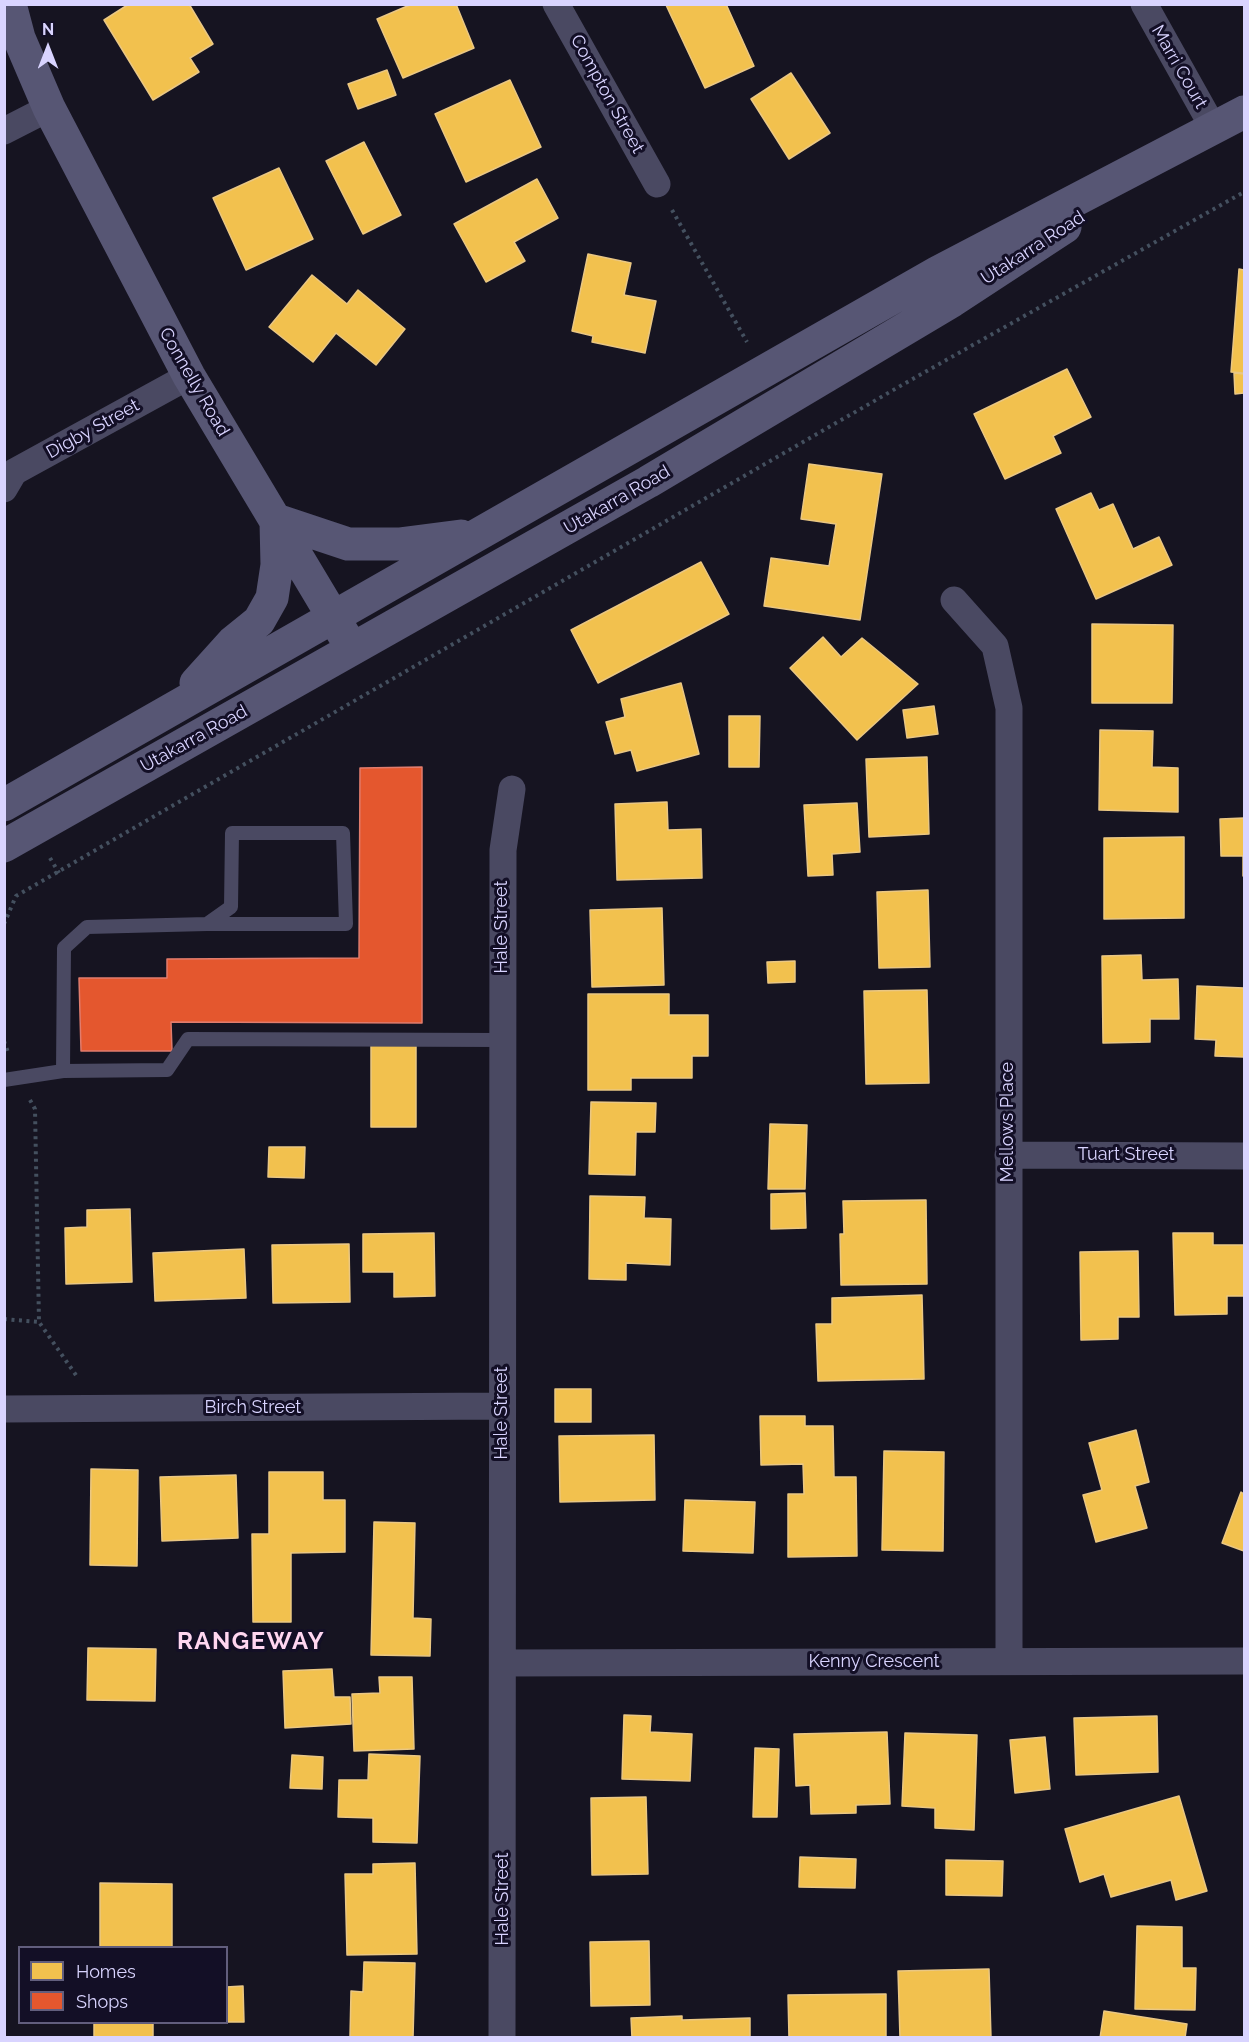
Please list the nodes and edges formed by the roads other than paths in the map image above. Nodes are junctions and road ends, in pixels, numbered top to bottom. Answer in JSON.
{"nodes":[{"id":1,"x":10,"y":4,"type":"edge"},
{"id":2,"x":556,"y":4,"type":"edge"},
{"id":3,"x":1144,"y":4,"type":"edge"},
{"id":4,"x":49,"y":108,"type":"junction"},
{"id":5,"x":1245,"y":112,"type":"edge"},
{"id":6,"x":1215,"y":129,"type":"junction"},
{"id":7,"x":4,"y":131,"type":"edge"},
{"id":8,"x":657,"y":184,"type":"dead end"},
{"id":9,"x":189,"y":376,"type":"junction"},
{"id":10,"x":4,"y":489,"type":"edge"},
{"id":11,"x":276,"y":520,"type":"junction"},
{"id":12,"x":475,"y":535,"type":"junction"},
{"id":13,"x":954,"y":600,"type":"dead end"},
{"id":14,"x":333,"y":616,"type":"junction"},
{"id":15,"x":352,"y":649,"type":"junction"},
{"id":16,"x":171,"y":709,"type":"junction"},
{"id":17,"x":195,"y":738,"type":"junction"},
{"id":18,"x":512,"y":789,"type":"dead end"},
{"id":19,"x":4,"y":805,"type":"edge"},
{"id":20,"x":4,"y":846,"type":"edge"},
{"id":21,"x":4,"y":865,"type":"edge"},
{"id":22,"x":207,"y":924,"type":"junction"},
{"id":23,"x":502,"y":1040,"type":"junction"},
{"id":24,"x":63,"y":1071,"type":"junction"},
{"id":25,"x":4,"y":1080,"type":"edge"},
{"id":26,"x":1008,"y":1155,"type":"junction"},
{"id":27,"x":1245,"y":1156,"type":"edge"},
{"id":28,"x":501,"y":1406,"type":"junction"},
{"id":29,"x":4,"y":1409,"type":"edge"},
{"id":30,"x":1009,"y":1661,"type":"junction"},
{"id":31,"x":1245,"y":1661,"type":"edge"},
{"id":32,"x":504,"y":1663,"type":"junction"},
{"id":33,"x":502,"y":2037,"type":"edge"}],
"edges":[{"from":1,"to":4,"type":"main road","name":"Connelly Road"},
{"from":2,"to":8,"type":"street","name":"Compton Street"},
{"from":3,"to":6,"type":"street","name":"Marri Court"},
{"from":4,"to":7,"type":"street"},
{"from":4,"to":9,"type":"main road","name":"Connelly Road"},
{"from":5,"to":6,"type":"main road","name":"Utakarra Road"},
{"from":6,"to":12,"type":"main road","name":"Utakarra Road"},
{"from":6,"to":15,"type":"main road","name":"Utakarra Road"},
{"from":9,"to":10,"type":"street","name":"Digby Street"},
{"from":9,"to":11,"type":"main road","name":"Connelly Road"},
{"from":11,"to":12,"type":"main road"},
{"from":11,"to":14,"type":"main road","name":"Connelly Road"},
{"from":11,"to":16,"type":"main road"},
{"from":12,"to":14,"type":"main road","name":"Utakarra Road"},
{"from":13,"to":26,"type":"street","name":"Mellows Place"},
{"from":14,"to":15,"type":"main road","name":"Connelly Road"},
{"from":14,"to":16,"type":"main road","name":"Utakarra Road"},
{"from":15,"to":17,"type":"main road","name":"Utakarra Road"},
{"from":16,"to":19,"type":"main road","name":"Utakarra Road"},
{"from":17,"to":20,"type":"main road","name":"Utakarra Road"},
{"from":17,"to":21,"type":"main road"},
{"from":18,"to":23,"type":"street","name":"Hale Street"},
{"from":22,"to":22,"type":"lane"},
{"from":22,"to":24,"type":"lane"},
{"from":23,"to":24,"type":"lane"},
{"from":23,"to":28,"type":"street","name":"Hale Street"},
{"from":24,"to":25,"type":"lane"},
{"from":26,"to":27,"type":"street","name":"Tuart Street"},
{"from":26,"to":30,"type":"street","name":"Mellows Place"},
{"from":28,"to":29,"type":"street","name":"Birch Street"},
{"from":28,"to":32,"type":"street","name":"Hale Street"},
{"from":30,"to":31,"type":"street","name":"Kenny Crescent"},
{"from":30,"to":32,"type":"street","name":"Kenny Crescent"},
{"from":32,"to":33,"type":"street","name":"Hale Street"}]}
